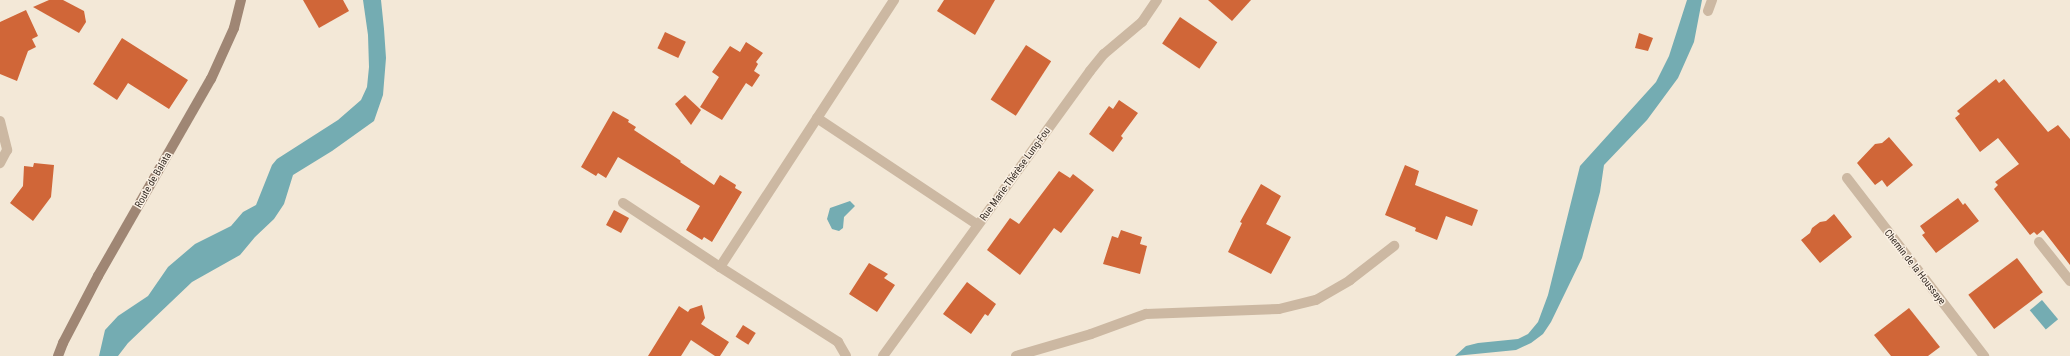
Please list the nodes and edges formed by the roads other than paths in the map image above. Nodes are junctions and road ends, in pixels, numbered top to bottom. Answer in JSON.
{"nodes":[{"id":1,"x":241,"y":0,"type":"edge"},
{"id":2,"x":894,"y":0,"type":"edge"},
{"id":3,"x":1157,"y":0,"type":"edge"},
{"id":4,"x":1712,"y":0,"type":"edge"},
{"id":5,"x":1708,"y":11,"type":"dead end"},
{"id":6,"x":817,"y":118,"type":"junction"},
{"id":7,"x":0,"y":121,"type":"edge"},
{"id":8,"x":0,"y":163,"type":"edge"},
{"id":9,"x":1847,"y":178,"type":"dead end"},
{"id":10,"x":623,"y":203,"type":"dead end"},
{"id":11,"x":978,"y":225,"type":"junction"},
{"id":12,"x":2039,"y":242,"type":"dead end"},
{"id":13,"x":1394,"y":246,"type":"dead end"},
{"id":14,"x":720,"y":267,"type":"junction"},
{"id":15,"x":2070,"y":281,"type":"edge"},
{"id":16,"x":58,"y":356,"type":"edge"},
{"id":17,"x":846,"y":356,"type":"edge"},
{"id":18,"x":882,"y":356,"type":"edge"},
{"id":19,"x":1016,"y":356,"type":"edge"},
{"id":20,"x":1984,"y":356,"type":"edge"}],
"edges":[{"from":1,"to":16,"type":"main road","name":"Route de Balata"},
{"from":2,"to":6,"type":"street"},
{"from":3,"to":11,"type":"street","name":"Rue Marie-Thérèse Lung-Fou"},
{"from":4,"to":5,"type":"street"},
{"from":6,"to":11,"type":"street"},
{"from":6,"to":14,"type":"street"},
{"from":7,"to":8,"type":"street"},
{"from":9,"to":20,"type":"street","name":"Chemin de la Houssaye"},
{"from":10,"to":14,"type":"street"},
{"from":11,"to":18,"type":"street","name":"Rue Marie-Thérèse Lung-Fou"},
{"from":12,"to":15,"type":"street"},
{"from":13,"to":19,"type":"street"},
{"from":14,"to":17,"type":"street"}]}
